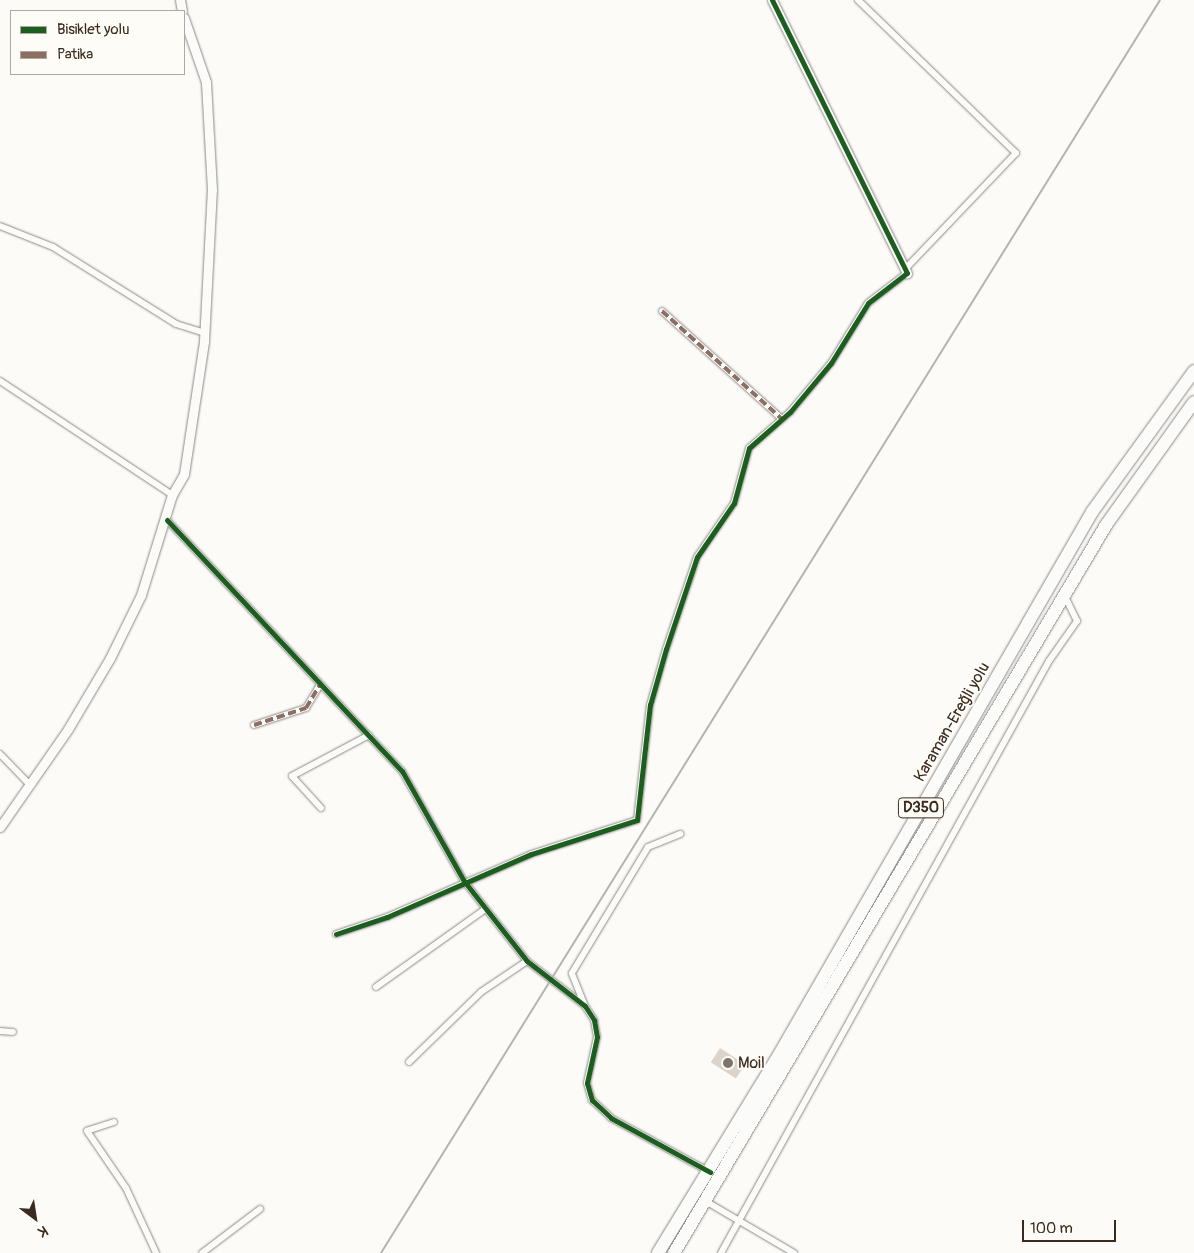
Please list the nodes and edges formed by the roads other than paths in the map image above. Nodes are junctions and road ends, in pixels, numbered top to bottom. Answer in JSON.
{"nodes":[{"id":1,"x":772,"y":0,"type":"edge"},
{"id":2,"x":858,"y":0,"type":"edge"},
{"id":3,"x":185,"y":21,"type":"edge"},
{"id":4,"x":0,"y":226,"type":"edge"},
{"id":5,"x":906,"y":272,"type":"junction"},
{"id":6,"x":662,"y":311,"type":"dead end"},
{"id":7,"x":204,"y":333,"type":"junction"},
{"id":8,"x":1194,"y":370,"type":"edge"},
{"id":9,"x":0,"y":381,"type":"edge"},
{"id":10,"x":1194,"y":402,"type":"edge"},
{"id":11,"x":782,"y":418,"type":"junction"},
{"id":12,"x":172,"y":495,"type":"junction"},
{"id":13,"x":167,"y":520,"type":"junction"},
{"id":14,"x":1065,"y":596,"type":"junction"},
{"id":15,"x":320,"y":685,"type":"junction"},
{"id":16,"x":254,"y":725,"type":"dead end"},
{"id":17,"x":369,"y":735,"type":"junction"},
{"id":18,"x":0,"y":754,"type":"edge"},
{"id":19,"x":30,"y":784,"type":"junction"},
{"id":20,"x":321,"y":808,"type":"dead end"},
{"id":21,"x":0,"y":827,"type":"edge"},
{"id":22,"x":680,"y":834,"type":"dead end"},
{"id":23,"x":464,"y":881,"type":"junction"},
{"id":24,"x":484,"y":910,"type":"junction"},
{"id":25,"x":336,"y":934,"type":"dead end"},
{"id":26,"x":527,"y":961,"type":"junction"},
{"id":27,"x":376,"y":987,"type":"dead end"},
{"id":28,"x":585,"y":1006,"type":"junction"},
{"id":29,"x":0,"y":1031,"type":"edge"},
{"id":30,"x":13,"y":1032,"type":"dead end"},
{"id":31,"x":409,"y":1062,"type":"dead end"},
{"id":32,"x":114,"y":1122,"type":"dead end"},
{"id":33,"x":710,"y":1172,"type":"junction"},
{"id":34,"x":707,"y":1202,"type":"junction"},
{"id":35,"x":260,"y":1209,"type":"dead end"},
{"id":36,"x":740,"y":1219,"type":"junction"},
{"id":37,"x":156,"y":1253,"type":"edge"},
{"id":38,"x":202,"y":1253,"type":"edge"},
{"id":39,"x":658,"y":1253,"type":"edge"},
{"id":40,"x":674,"y":1253,"type":"edge"},
{"id":41,"x":722,"y":1253,"type":"edge"},
{"id":42,"x":794,"y":1253,"type":"edge"}],
"edges":[{"from":1,"to":5,"type":"street"},
{"from":2,"to":5,"type":"street"},
{"from":3,"to":7,"type":"street"},
{"from":4,"to":7,"type":"street"},
{"from":5,"to":11,"type":"street"},
{"from":6,"to":11,"type":"street"},
{"from":7,"to":12,"type":"street"},
{"from":8,"to":33,"type":"highway","name":"Karaman-Ereğli yolu","number":"D350"},
{"from":9,"to":12,"type":"street"},
{"from":10,"to":14,"type":"highway","name":"Karaman-Ereğli yolu","number":"D350"},
{"from":11,"to":23,"type":"street"},
{"from":12,"to":13,"type":"street"},
{"from":13,"to":15,"type":"street"},
{"from":13,"to":19,"type":"street"},
{"from":14,"to":34,"type":"highway","name":"Karaman-Ereğli yolu","number":"D350"},
{"from":14,"to":36,"type":"street"},
{"from":15,"to":16,"type":"street"},
{"from":15,"to":17,"type":"street"},
{"from":17,"to":20,"type":"street"},
{"from":17,"to":23,"type":"street"},
{"from":18,"to":19,"type":"street"},
{"from":19,"to":21,"type":"street"},
{"from":22,"to":28,"type":"street"},
{"from":23,"to":24,"type":"street"},
{"from":23,"to":25,"type":"street"},
{"from":24,"to":26,"type":"street"},
{"from":24,"to":27,"type":"street"},
{"from":26,"to":28,"type":"street"},
{"from":26,"to":31,"type":"street"},
{"from":28,"to":33,"type":"street"},
{"from":29,"to":30,"type":"street"},
{"from":32,"to":37,"type":"street"},
{"from":33,"to":39,"type":"highway","name":"Karaman-Ereğli yolu","number":"D350"},
{"from":34,"to":36,"type":"street"},
{"from":34,"to":40,"type":"highway","name":"Karaman-Ereğli yolu","number":"D350"},
{"from":35,"to":38,"type":"street"},
{"from":36,"to":41,"type":"street"},
{"from":36,"to":42,"type":"street"}]}
